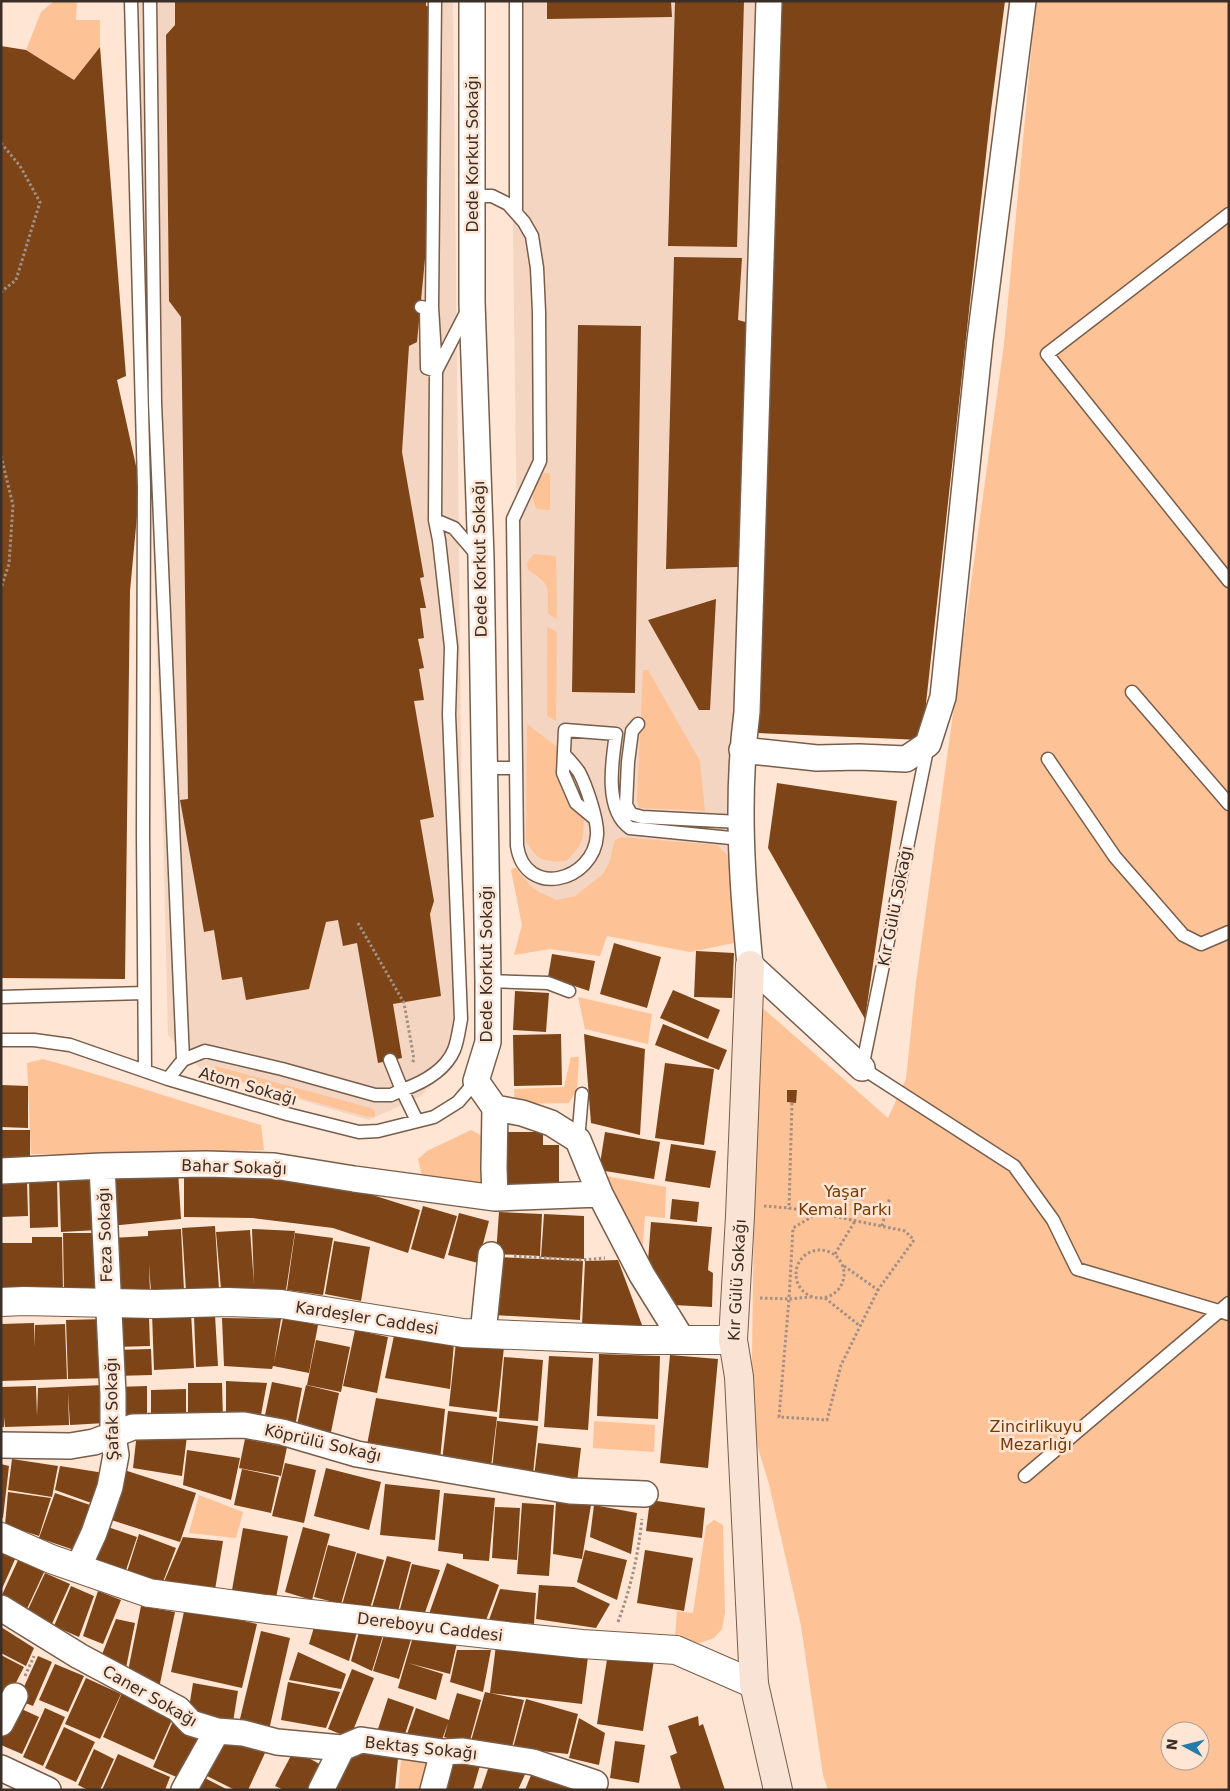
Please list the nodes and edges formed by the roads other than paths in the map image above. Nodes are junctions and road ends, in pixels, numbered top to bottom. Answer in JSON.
{"nodes":[{"id":1,"x":132,"y":1,"type":"edge"},
{"id":2,"x":150,"y":1,"type":"edge"},
{"id":3,"x":435,"y":1,"type":"edge"},
{"id":4,"x":472,"y":1,"type":"edge"},
{"id":5,"x":516,"y":1,"type":"edge"},
{"id":6,"x":769,"y":1,"type":"edge"},
{"id":7,"x":1023,"y":1,"type":"edge"},
{"id":8,"x":472,"y":196,"type":"junction"},
{"id":9,"x":516,"y":213,"type":"junction"},
{"id":10,"x":1229,"y":214,"type":"edge"},
{"id":11,"x":472,"y":302,"type":"junction"},
{"id":12,"x":421,"y":307,"type":"dead end"},
{"id":13,"x":436,"y":372,"type":"junction"},
{"id":14,"x":435,"y":520,"type":"junction"},
{"id":15,"x":481,"y":558,"type":"junction"},
{"id":16,"x":1229,"y":580,"type":"edge"},
{"id":17,"x":1132,"y":692,"type":"dead end"},
{"id":18,"x":638,"y":724,"type":"dead end"},
{"id":19,"x":928,"y":744,"type":"junction"},
{"id":20,"x":742,"y":750,"type":"junction"},
{"id":21,"x":1048,"y":759,"type":"dead end"},
{"id":22,"x":484,"y":768,"type":"junction"},
{"id":23,"x":515,"y":768,"type":"junction"},
{"id":24,"x":1229,"y":804,"type":"edge"},
{"id":25,"x":740,"y":830,"type":"junction"},
{"id":26,"x":1229,"y":932,"type":"edge"},
{"id":27,"x":750,"y":965,"type":"junction"},
{"id":28,"x":488,"y":981,"type":"junction"},
{"id":29,"x":569,"y":992,"type":"dead end"},
{"id":30,"x":144,"y":993,"type":"junction"},
{"id":31,"x":1,"y":997,"type":"edge"},
{"id":32,"x":1,"y":1040,"type":"edge"},
{"id":33,"x":183,"y":1060,"type":"junction"},
{"id":34,"x":390,"y":1060,"type":"dead end"},
{"id":35,"x":862,"y":1068,"type":"junction"},
{"id":36,"x":145,"y":1070,"type":"junction"},
{"id":37,"x":168,"y":1079,"type":"junction"},
{"id":38,"x":476,"y":1081,"type":"junction"},
{"id":39,"x":402,"y":1090,"type":"junction"},
{"id":40,"x":582,"y":1094,"type":"dead end"},
{"id":41,"x":495,"y":1108,"type":"junction"},
{"id":42,"x":417,"y":1122,"type":"junction"},
{"id":43,"x":578,"y":1140,"type":"junction"},
{"id":44,"x":102,"y":1166,"type":"junction"},
{"id":45,"x":1,"y":1171,"type":"edge"},
{"id":46,"x":600,"y":1194,"type":"junction"},
{"id":47,"x":495,"y":1198,"type":"junction"},
{"id":48,"x":500,"y":1256,"type":"road end"},
{"id":49,"x":1,"y":1302,"type":"edge"},
{"id":50,"x":108,"y":1304,"type":"junction"},
{"id":51,"x":1225,"y":1309,"type":"edge"},
{"id":52,"x":482,"y":1334,"type":"junction"},
{"id":53,"x":733,"y":1340,"type":"junction"},
{"id":54,"x":683,"y":1341,"type":"junction"},
{"id":55,"x":113,"y":1436,"type":"junction"},
{"id":56,"x":1,"y":1445,"type":"edge"},
{"id":57,"x":1025,"y":1476,"type":"dead end"},
{"id":58,"x":645,"y":1494,"type":"road end"},
{"id":59,"x":1,"y":1537,"type":"edge"},
{"id":60,"x":78,"y":1568,"type":"junction"},
{"id":61,"x":1,"y":1608,"type":"edge"},
{"id":62,"x":754,"y":1684,"type":"junction"},
{"id":63,"x":15,"y":1696,"type":"road end"},
{"id":64,"x":1,"y":1723,"type":"edge"},
{"id":65,"x":217,"y":1731,"type":"junction"},
{"id":66,"x":342,"y":1748,"type":"junction"},
{"id":67,"x":442,"y":1752,"type":"junction"},
{"id":68,"x":1,"y":1768,"type":"edge"},
{"id":69,"x":595,"y":1782,"type":"dead end"},
{"id":70,"x":48,"y":1790,"type":"edge"},
{"id":71,"x":184,"y":1790,"type":"edge"},
{"id":72,"x":321,"y":1790,"type":"edge"},
{"id":73,"x":433,"y":1790,"type":"edge"},
{"id":74,"x":778,"y":1790,"type":"edge"}],
"edges":[{"from":1,"to":30,"type":"lane"},
{"from":2,"to":33,"type":"lane"},
{"from":3,"to":13,"type":"lane"},
{"from":4,"to":8,"type":"street","name":"Dede Korkut Sokağı"},
{"from":5,"to":9,"type":"lane"},
{"from":6,"to":20,"type":"street"},
{"from":7,"to":19,"type":"street"},
{"from":8,"to":9,"type":"lane"},
{"from":8,"to":11,"type":"street","name":"Dede Korkut Sokağı"},
{"from":9,"to":23,"type":"lane"},
{"from":10,"to":16,"type":"lane"},
{"from":11,"to":13,"type":"lane"},
{"from":11,"to":15,"type":"street","name":"Dede Korkut Sokağı"},
{"from":12,"to":13,"type":"lane"},
{"from":13,"to":14,"type":"lane"},
{"from":14,"to":15,"type":"lane"},
{"from":14,"to":39,"type":"lane"},
{"from":15,"to":22,"type":"street","name":"Dede Korkut Sokağı"},
{"from":17,"to":24,"type":"lane"},
{"from":18,"to":25,"type":"lane"},
{"from":19,"to":20,"type":"street"},
{"from":19,"to":35,"type":"lane","name":"Kır Gülü Sokağı"},
{"from":20,"to":25,"type":"street"},
{"from":21,"to":26,"type":"lane"},
{"from":22,"to":23,"type":"lane"},
{"from":22,"to":28,"type":"street","name":"Dede Korkut Sokağı"},
{"from":23,"to":25,"type":"lane"},
{"from":25,"to":27,"type":"street"},
{"from":27,"to":35,"type":"street"},
{"from":27,"to":53,"type":"main road","name":"Kır Gülü Sokağı"},
{"from":28,"to":29,"type":"lane"},
{"from":28,"to":38,"type":"street","name":"Dede Korkut Sokağı"},
{"from":30,"to":31,"type":"lane"},
{"from":30,"to":36,"type":"lane"},
{"from":32,"to":36,"type":"lane","name":"Atom Sokağı"},
{"from":33,"to":37,"type":"lane"},
{"from":33,"to":39,"type":"lane"},
{"from":34,"to":39,"type":"lane"},
{"from":35,"to":51,"type":"lane"},
{"from":36,"to":37,"type":"lane","name":"Atom Sokağı"},
{"from":37,"to":42,"type":"lane","name":"Atom Sokağı"},
{"from":38,"to":41,"type":"street"},
{"from":38,"to":42,"type":"lane","name":"Atom Sokağı"},
{"from":39,"to":42,"type":"lane"},
{"from":40,"to":43,"type":"lane"},
{"from":41,"to":43,"type":"street"},
{"from":41,"to":47,"type":"street"},
{"from":43,"to":46,"type":"street"},
{"from":44,"to":45,"type":"street","name":"Bahar Sokağı"},
{"from":44,"to":47,"type":"street","name":"Bahar Sokağı"},
{"from":44,"to":50,"type":"street","name":"Feza Sokağı"},
{"from":46,"to":47,"type":"street","name":"Bahar Sokağı"},
{"from":46,"to":54,"type":"street"},
{"from":48,"to":52,"type":"street"},
{"from":49,"to":50,"type":"street","name":"Kardeşler Caddesi"},
{"from":50,"to":52,"type":"street","name":"Kardeşler Caddesi"},
{"from":50,"to":55,"type":"street","name":"Şafak Sokağı"},
{"from":51,"to":57,"type":"lane"},
{"from":52,"to":54,"type":"street","name":"Kardeşler Caddesi"},
{"from":53,"to":54,"type":"street","name":"Kardeşler Caddesi"},
{"from":53,"to":62,"type":"main road","name":"Kır Gülü Sokağı"},
{"from":55,"to":56,"type":"street","name":"Köprülü Sokağı"},
{"from":55,"to":58,"type":"street","name":"Köprülü Sokağı"},
{"from":55,"to":60,"type":"street","name":"Şafak Sokağı"},
{"from":59,"to":60,"type":"street","name":"Dereboyu Caddesi"},
{"from":60,"to":62,"type":"street","name":"Dereboyu Caddesi"},
{"from":61,"to":65,"type":"street","name":"Caner Sokağı"},
{"from":62,"to":74,"type":"main road"},
{"from":63,"to":64,"type":"street"},
{"from":65,"to":66,"type":"street","name":"Bektaş Sokağı"},
{"from":65,"to":71,"type":"street","name":"Caner Sokağı"},
{"from":66,"to":67,"type":"street","name":"Bektaş Sokağı"},
{"from":66,"to":72,"type":"street"},
{"from":67,"to":69,"type":"street","name":"Bektaş Sokağı"},
{"from":67,"to":73,"type":"street"},
{"from":68,"to":70,"type":"street"}]}
